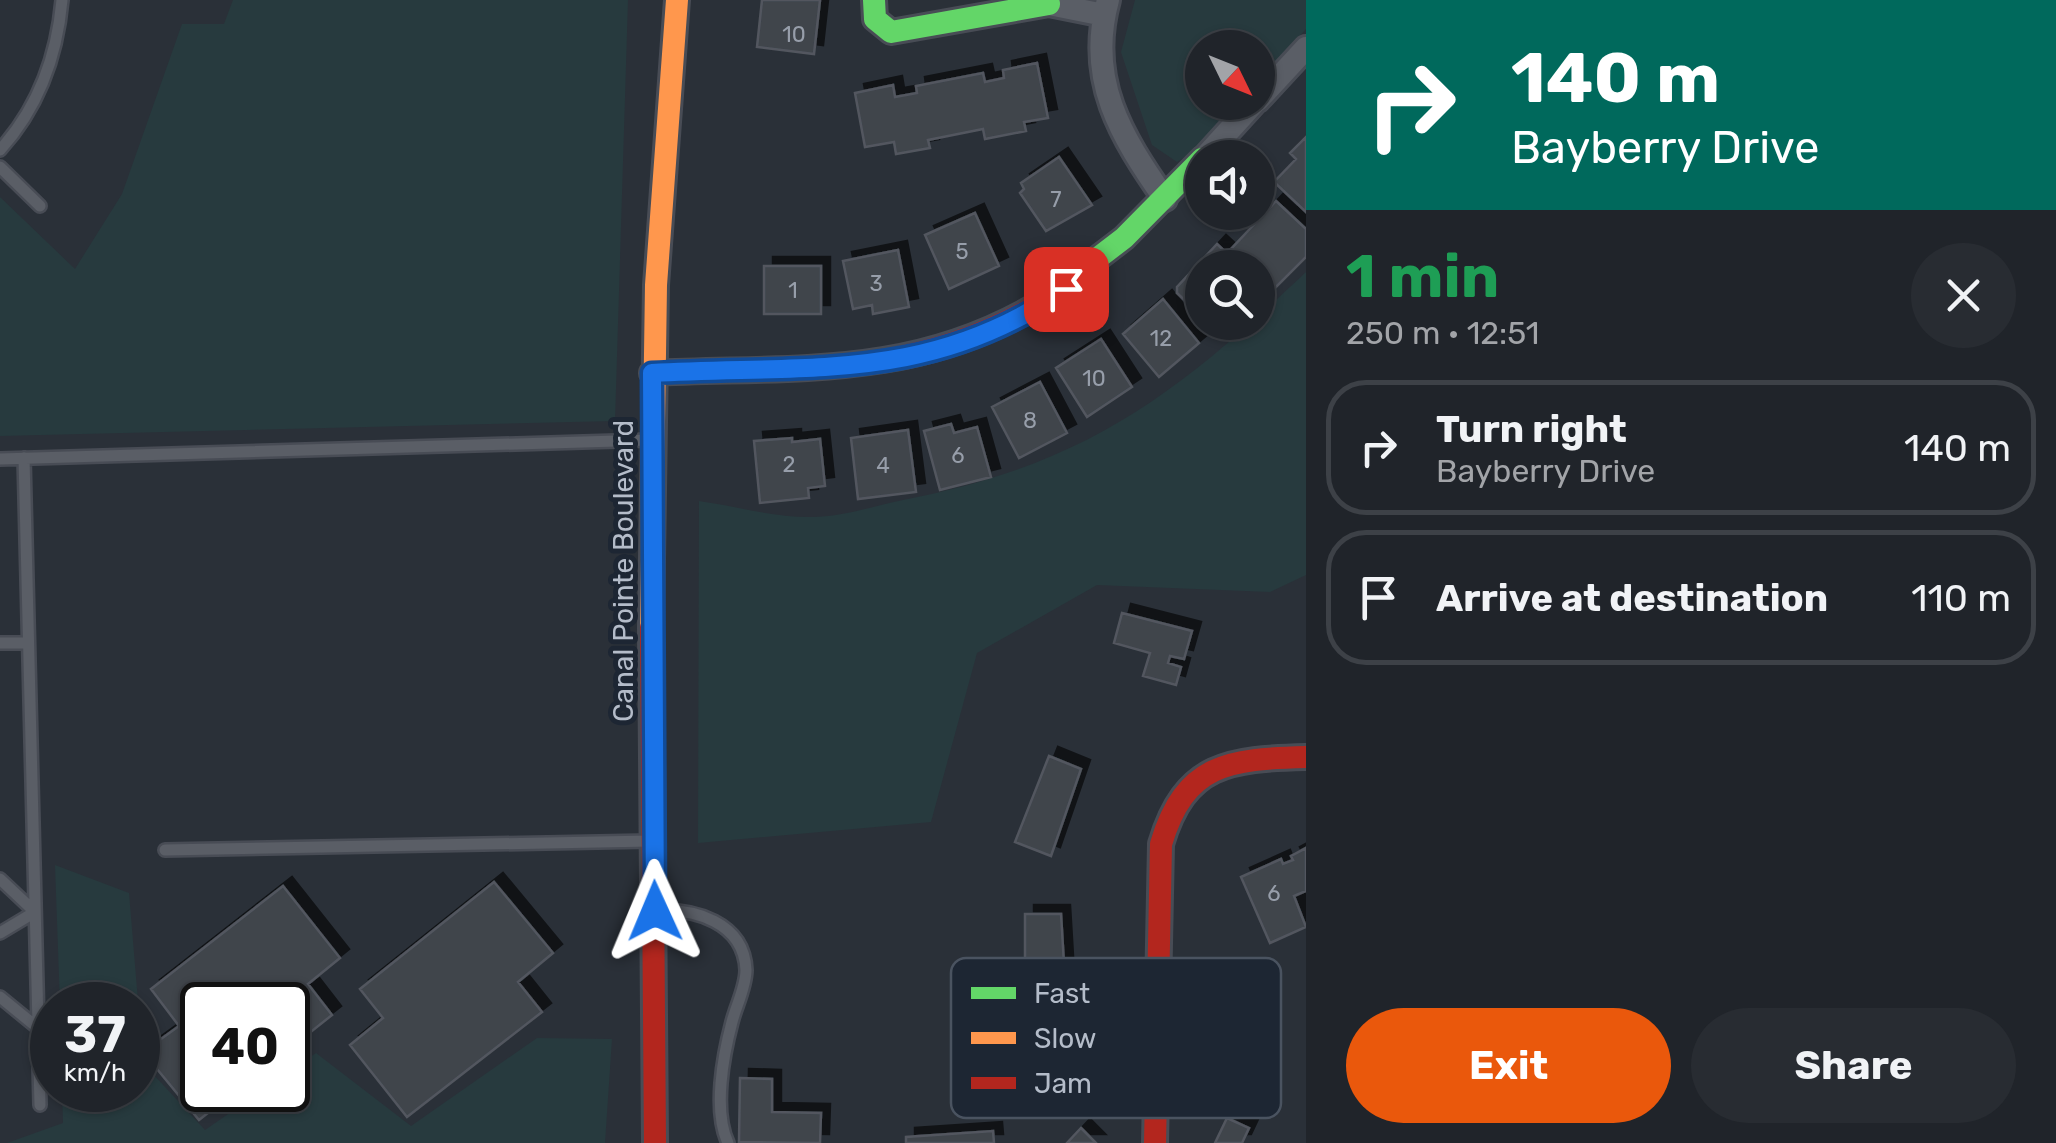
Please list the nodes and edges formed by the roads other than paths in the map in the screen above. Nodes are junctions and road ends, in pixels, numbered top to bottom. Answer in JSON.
{"nodes":[{"id":1,"x":62,"y":0,"type":"edge"},
{"id":2,"x":676,"y":0,"type":"edge"},
{"id":3,"x":874,"y":0,"type":"edge"},
{"id":4,"x":1040,"y":2,"type":"edge"},
{"id":5,"x":1106,"y":8,"type":"edge"},
{"id":6,"x":1306,"y":48,"type":"edge"},
{"id":7,"x":1275,"y":81,"type":"edge"},
{"id":8,"x":1238,"y":120,"type":"edge"},
{"id":9,"x":1220,"y":140,"type":"edge"},
{"id":10,"x":0,"y":150,"type":"edge"},
{"id":11,"x":0,"y":167,"type":"edge"},
{"id":12,"x":1185,"y":177,"type":"edge"},
{"id":13,"x":1165,"y":199,"type":"junction"},
{"id":14,"x":40,"y":206,"type":"dead end"},
{"id":15,"x":652,"y":373,"type":"junction"},
{"id":16,"x":652,"y":440,"type":"junction"},
{"id":17,"x":24,"y":458,"type":"junction"},
{"id":18,"x":0,"y":459,"type":"edge"},
{"id":19,"x":0,"y":642,"type":"edge"},
{"id":20,"x":28,"y":642,"type":"junction"},
{"id":21,"x":1306,"y":757,"type":"edge"},
{"id":22,"x":654,"y":841,"type":"junction"},
{"id":23,"x":165,"y":850,"type":"dead end"},
{"id":24,"x":0,"y":879,"type":"edge"},
{"id":25,"x":655,"y":911,"type":"junction"},
{"id":26,"x":35,"y":912,"type":"junction"},
{"id":27,"x":0,"y":933,"type":"edge"},
{"id":28,"x":1159,"y":958,"type":"edge"},
{"id":29,"x":37,"y":982,"type":"edge"},
{"id":30,"x":0,"y":997,"type":"edge"},
{"id":31,"x":30,"y":1021,"type":"edge"},
{"id":32,"x":1156,"y":1118,"type":"edge"},
{"id":33,"x":654,"y":1143,"type":"edge"},
{"id":34,"x":728,"y":1143,"type":"edge"},
{"id":35,"x":1155,"y":1143,"type":"edge"}],
"edges":[{"from":1,"to":10,"type":"lane"},
{"from":2,"to":15,"type":"street","name":"Canal Pointe Boulevard"},
{"from":3,"to":4,"type":"street"},
{"from":4,"to":5,"type":"street"},
{"from":5,"to":13,"type":"street"},
{"from":6,"to":7,"type":"street"},
{"from":8,"to":9,"type":"street"},
{"from":11,"to":14,"type":"lane"},
{"from":12,"to":13,"type":"street"},
{"from":13,"to":15,"type":"street"},
{"from":15,"to":16,"type":"street","name":"Canal Pointe Boulevard"},
{"from":16,"to":17,"type":"lane"},
{"from":16,"to":22,"type":"street","name":"Canal Pointe Boulevard"},
{"from":17,"to":18,"type":"lane"},
{"from":17,"to":20,"type":"lane"},
{"from":19,"to":20,"type":"lane"},
{"from":20,"to":26,"type":"lane"},
{"from":21,"to":28,"type":"street"},
{"from":22,"to":23,"type":"lane"},
{"from":22,"to":25,"type":"street","name":"Canal Pointe Boulevard"},
{"from":24,"to":26,"type":"lane"},
{"from":25,"to":33,"type":"street","name":"Canal Pointe Boulevard"},
{"from":25,"to":34,"type":"lane"},
{"from":26,"to":27,"type":"lane"},
{"from":26,"to":29,"type":"lane"},
{"from":30,"to":31,"type":"lane"},
{"from":32,"to":35,"type":"street"}]}
